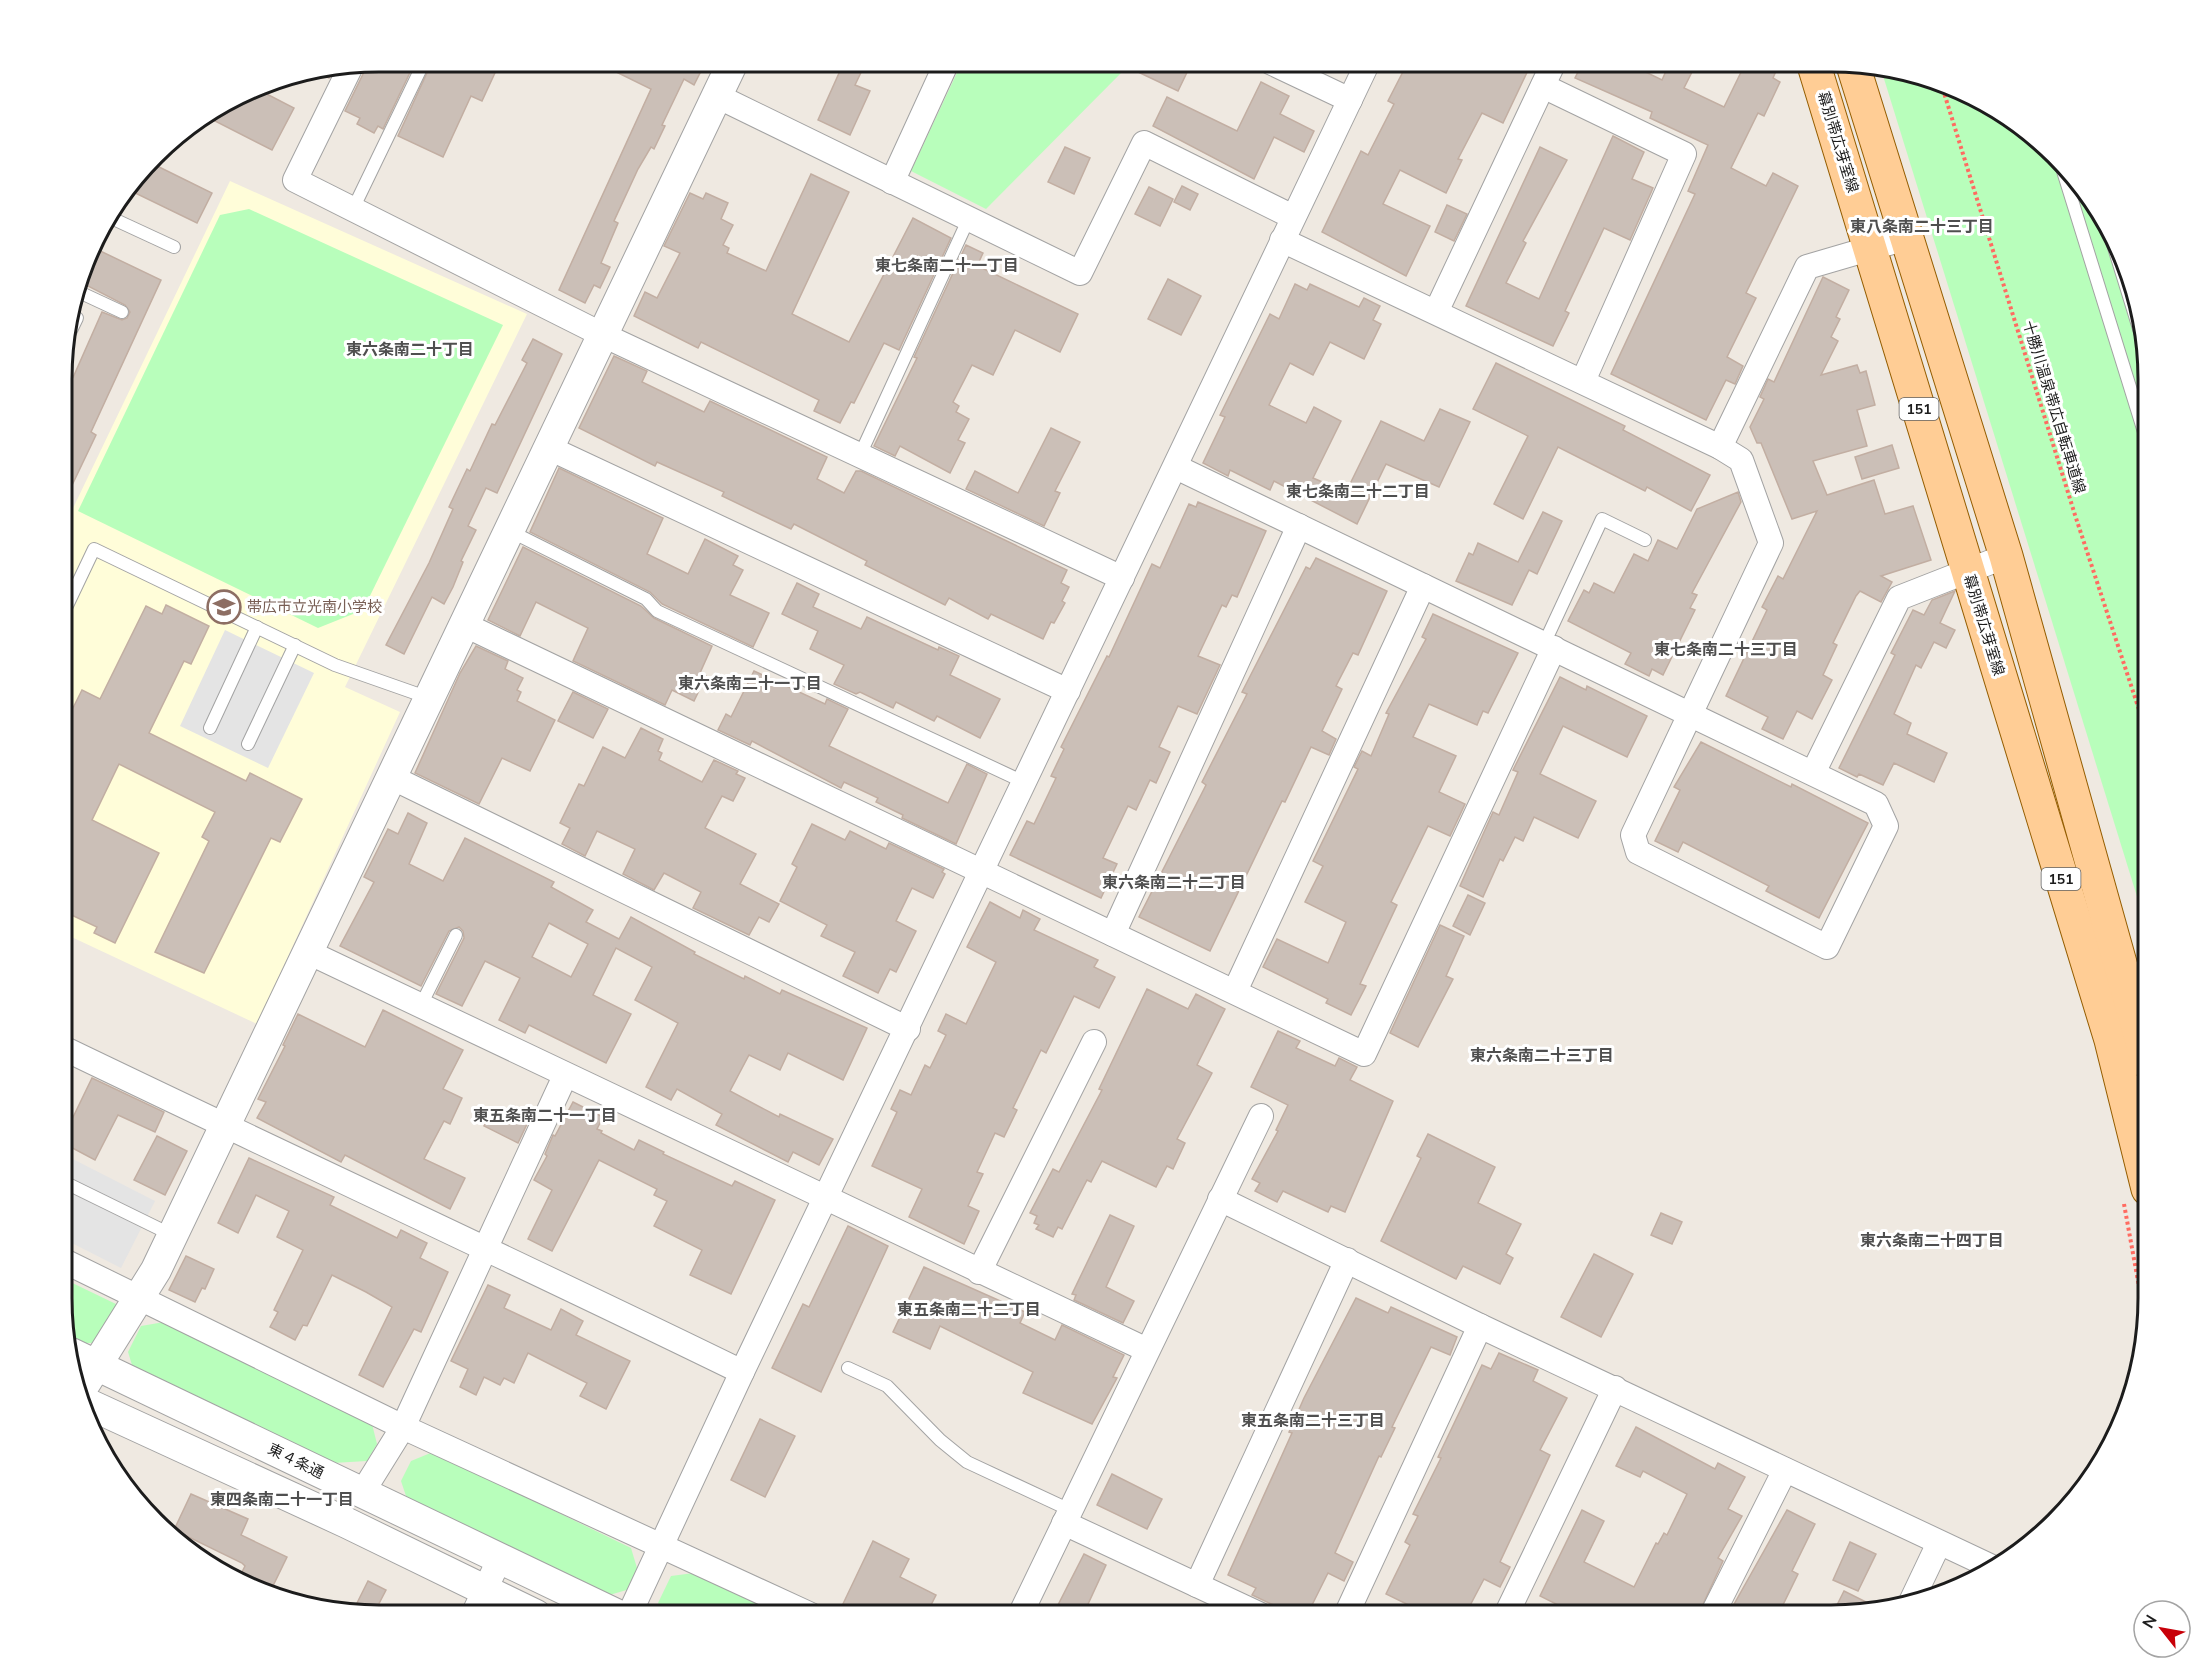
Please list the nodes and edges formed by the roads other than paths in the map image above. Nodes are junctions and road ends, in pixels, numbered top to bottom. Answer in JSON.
{"nodes":[{"id":1,"x":419,"y":72,"type":"edge"},
{"id":2,"x":728,"y":72,"type":"edge"},
{"id":3,"x":942,"y":72,"type":"edge"},
{"id":4,"x":1291,"y":72,"type":"edge"},
{"id":5,"x":1363,"y":72,"type":"edge"},
{"id":6,"x":1549,"y":72,"type":"edge"},
{"id":7,"x":1816,"y":72,"type":"edge"},
{"id":8,"x":1856,"y":73,"type":"edge"},
{"id":9,"x":347,"y":74,"type":"edge"},
{"id":10,"x":1543,"y":86,"type":"junction"},
{"id":11,"x":717,"y":96,"type":"junction"},
{"id":12,"x":1350,"y":100,"type":"junction"},
{"id":13,"x":2066,"y":181,"type":"edge"},
{"id":14,"x":892,"y":182,"type":"junction"},
{"id":15,"x":353,"y":209,"type":"junction"},
{"id":16,"x":1293,"y":217,"type":"junction"},
{"id":17,"x":969,"y":218,"type":"junction"},
{"id":18,"x":116,"y":220,"type":"edge"},
{"id":19,"x":1906,"y":238,"type":"junction"},
{"id":20,"x":1282,"y":240,"type":"junction"},
{"id":21,"x":174,"y":247,"type":"dead end"},
{"id":22,"x":1871,"y":247,"type":"junction"},
{"id":23,"x":84,"y":294,"type":"edge"},
{"id":24,"x":122,"y":312,"type":"dead end"},
{"id":25,"x":1436,"y":312,"type":"junction"},
{"id":26,"x":603,"y":334,"type":"junction"},
{"id":27,"x":1583,"y":381,"type":"junction"},
{"id":28,"x":2138,"y":414,"type":"edge"},
{"id":29,"x":1720,"y":447,"type":"junction"},
{"id":30,"x":549,"y":448,"type":"junction"},
{"id":31,"x":860,"y":455,"type":"junction"},
{"id":32,"x":1176,"y":467,"type":"junction"},
{"id":33,"x":1299,"y":526,"type":"junction"},
{"id":34,"x":510,"y":531,"type":"junction"},
{"id":35,"x":1645,"y":540,"type":"dead end"},
{"id":36,"x":2006,"y":556,"type":"junction"},
{"id":37,"x":1967,"y":572,"type":"junction"},
{"id":38,"x":1122,"y":578,"type":"junction"},
{"id":39,"x":1423,"y":586,"type":"junction"},
{"id":40,"x":72,"y":595,"type":"edge"},
{"id":41,"x":465,"y":625,"type":"junction"},
{"id":42,"x":257,"y":627,"type":"junction"},
{"id":43,"x":295,"y":645,"type":"junction"},
{"id":44,"x":1549,"y":646,"type":"junction"},
{"id":45,"x":1068,"y":691,"type":"junction"},
{"id":46,"x":430,"y":698,"type":"junction"},
{"id":47,"x":1690,"y":714,"type":"junction"},
{"id":48,"x":210,"y":728,"type":"dead end"},
{"id":49,"x":248,"y":744,"type":"dead end"},
{"id":50,"x":1813,"y":773,"type":"junction"},
{"id":51,"x":391,"y":777,"type":"junction"},
{"id":52,"x":1026,"y":783,"type":"junction"},
{"id":53,"x":982,"y":874,"type":"junction"},
{"id":54,"x":1113,"y":934,"type":"junction"},
{"id":55,"x":456,"y":935,"type":"dead end"},
{"id":56,"x":308,"y":952,"type":"junction"},
{"id":57,"x":1235,"y":991,"type":"junction"},
{"id":58,"x":420,"y":1007,"type":"junction"},
{"id":59,"x":2138,"y":1027,"type":"edge"},
{"id":60,"x":908,"y":1029,"type":"junction"},
{"id":61,"x":1094,"y":1042,"type":"dead end"},
{"id":62,"x":72,"y":1052,"type":"edge"},
{"id":63,"x":565,"y":1076,"type":"junction"},
{"id":64,"x":1261,"y":1116,"type":"dead end"},
{"id":65,"x":224,"y":1126,"type":"junction"},
{"id":66,"x":2138,"y":1149,"type":"edge"},
{"id":67,"x":72,"y":1186,"type":"edge"},
{"id":68,"x":1220,"y":1199,"type":"junction"},
{"id":69,"x":826,"y":1200,"type":"junction"},
{"id":70,"x":173,"y":1235,"type":"junction"},
{"id":71,"x":486,"y":1247,"type":"junction"},
{"id":72,"x":1347,"y":1260,"type":"junction"},
{"id":73,"x":72,"y":1265,"type":"edge"},
{"id":74,"x":979,"y":1272,"type":"junction"},
{"id":75,"x":141,"y":1297,"type":"junction"},
{"id":76,"x":1480,"y":1326,"type":"junction"},
{"id":77,"x":1148,"y":1350,"type":"junction"},
{"id":78,"x":84,"y":1359,"type":"edge"},
{"id":79,"x":848,"y":1368,"type":"dead end"},
{"id":80,"x":742,"y":1372,"type":"junction"},
{"id":81,"x":82,"y":1378,"type":"edge"},
{"id":82,"x":1615,"y":1388,"type":"junction"},
{"id":83,"x":91,"y":1405,"type":"edge"},
{"id":84,"x":403,"y":1427,"type":"junction"},
{"id":85,"x":1785,"y":1470,"type":"junction"},
{"id":86,"x":362,"y":1494,"type":"junction"},
{"id":87,"x":1067,"y":1517,"type":"junction"},
{"id":88,"x":1939,"y":1543,"type":"junction"},
{"id":89,"x":661,"y":1544,"type":"junction"},
{"id":90,"x":500,"y":1558,"type":"junction"},
{"id":91,"x":1985,"y":1564,"type":"edge"},
{"id":92,"x":1197,"y":1585,"type":"junction"},
{"id":93,"x":1915,"y":1594,"type":"edge"},
{"id":94,"x":479,"y":1603,"type":"edge"},
{"id":95,"x":597,"y":1605,"type":"edge"},
{"id":96,"x":634,"y":1605,"type":"edge"},
{"id":97,"x":790,"y":1605,"type":"edge"},
{"id":98,"x":1025,"y":1605,"type":"edge"},
{"id":99,"x":1240,"y":1605,"type":"edge"},
{"id":100,"x":1351,"y":1605,"type":"edge"},
{"id":101,"x":1519,"y":1605,"type":"edge"},
{"id":102,"x":1718,"y":1605,"type":"edge"}],
"edges":[{"from":1,"to":15,"type":"lane"},
{"from":2,"to":11,"type":"street"},
{"from":3,"to":14,"type":"street"},
{"from":4,"to":12,"type":"street"},
{"from":5,"to":12,"type":"street"},
{"from":6,"to":10,"type":"street"},
{"from":7,"to":22,"type":"main road","name":"幕別帯広芽室線","number":"151"},
{"from":8,"to":19,"type":"main road","number":"151"},
{"from":9,"to":15,"type":"street"},
{"from":10,"to":25,"type":"street"},
{"from":10,"to":27,"type":"street"},
{"from":11,"to":14,"type":"street"},
{"from":11,"to":26,"type":"street"},
{"from":12,"to":16,"type":"street"},
{"from":13,"to":28,"type":"lane"},
{"from":14,"to":17,"type":"street"},
{"from":15,"to":26,"type":"street"},
{"from":16,"to":17,"type":"street"},
{"from":16,"to":20,"type":"street"},
{"from":17,"to":31,"type":"lane"},
{"from":18,"to":21,"type":"lane"},
{"from":19,"to":22,"type":"street"},
{"from":19,"to":36,"type":"main road","number":"151"},
{"from":20,"to":25,"type":"street"},
{"from":20,"to":32,"type":"street"},
{"from":22,"to":29,"type":"street"},
{"from":22,"to":37,"type":"main road","name":"幕別帯広芽室線","number":"151"},
{"from":23,"to":24,"type":"lane"},
{"from":25,"to":27,"type":"street"},
{"from":26,"to":30,"type":"street"},
{"from":26,"to":31,"type":"street"},
{"from":27,"to":29,"type":"street"},
{"from":29,"to":47,"type":"street"},
{"from":30,"to":34,"type":"street"},
{"from":30,"to":45,"type":"street"},
{"from":31,"to":38,"type":"street"},
{"from":32,"to":33,"type":"street"},
{"from":32,"to":38,"type":"street"},
{"from":33,"to":39,"type":"street"},
{"from":33,"to":54,"type":"street"},
{"from":34,"to":41,"type":"street"},
{"from":34,"to":52,"type":"lane"},
{"from":35,"to":44,"type":"lane"},
{"from":36,"to":37,"type":"street"},
{"from":36,"to":59,"type":"main road","number":"151"},
{"from":37,"to":50,"type":"street"},
{"from":37,"to":66,"type":"main road","name":"幕別帯広芽室線","number":"151"},
{"from":38,"to":45,"type":"street"},
{"from":39,"to":44,"type":"street"},
{"from":39,"to":57,"type":"street"},
{"from":40,"to":42,"type":"lane"},
{"from":41,"to":46,"type":"street"},
{"from":41,"to":53,"type":"street"},
{"from":42,"to":43,"type":"lane"},
{"from":42,"to":48,"type":"lane"},
{"from":43,"to":46,"type":"lane"},
{"from":43,"to":49,"type":"lane"},
{"from":44,"to":47,"type":"street"},
{"from":44,"to":57,"type":"street"},
{"from":45,"to":52,"type":"street"},
{"from":46,"to":51,"type":"street"},
{"from":47,"to":50,"type":"street"},
{"from":47,"to":50,"type":"street"},
{"from":51,"to":56,"type":"street"},
{"from":51,"to":60,"type":"street"},
{"from":52,"to":53,"type":"street"},
{"from":53,"to":54,"type":"street"},
{"from":53,"to":60,"type":"street"},
{"from":54,"to":57,"type":"street"},
{"from":55,"to":58,"type":"lane"},
{"from":56,"to":58,"type":"street"},
{"from":56,"to":65,"type":"street"},
{"from":58,"to":63,"type":"street"},
{"from":60,"to":69,"type":"street"},
{"from":61,"to":74,"type":"street"},
{"from":62,"to":65,"type":"street"},
{"from":63,"to":69,"type":"street"},
{"from":63,"to":71,"type":"street"},
{"from":64,"to":68,"type":"street"},
{"from":65,"to":70,"type":"street"},
{"from":65,"to":71,"type":"street"},
{"from":67,"to":70,"type":"lane"},
{"from":68,"to":72,"type":"street"},
{"from":68,"to":77,"type":"street"},
{"from":69,"to":74,"type":"street"},
{"from":69,"to":80,"type":"street"},
{"from":70,"to":75,"type":"street"},
{"from":71,"to":80,"type":"street"},
{"from":71,"to":84,"type":"street"},
{"from":72,"to":76,"type":"street"},
{"from":72,"to":92,"type":"street"},
{"from":73,"to":75,"type":"street"},
{"from":74,"to":77,"type":"street"},
{"from":75,"to":78,"type":"street"},
{"from":75,"to":84,"type":"street"},
{"from":76,"to":82,"type":"street"},
{"from":76,"to":100,"type":"street"},
{"from":77,"to":87,"type":"street"},
{"from":78,"to":81,"type":"street"},
{"from":78,"to":86,"type":"street","name":"東４条通"},
{"from":79,"to":87,"type":"lane"},
{"from":80,"to":89,"type":"street"},
{"from":82,"to":85,"type":"street"},
{"from":82,"to":101,"type":"street"},
{"from":83,"to":94,"type":"street"},
{"from":84,"to":86,"type":"street"},
{"from":84,"to":89,"type":"street"},
{"from":85,"to":88,"type":"street"},
{"from":85,"to":102,"type":"street"},
{"from":86,"to":90,"type":"street","name":"東４条通"},
{"from":87,"to":92,"type":"street"},
{"from":87,"to":98,"type":"street"},
{"from":88,"to":91,"type":"street"},
{"from":88,"to":93,"type":"street"},
{"from":89,"to":96,"type":"street"},
{"from":89,"to":97,"type":"street"},
{"from":90,"to":94,"type":"street"},
{"from":90,"to":95,"type":"street","name":"東４条通"},
{"from":92,"to":99,"type":"street"}]}
